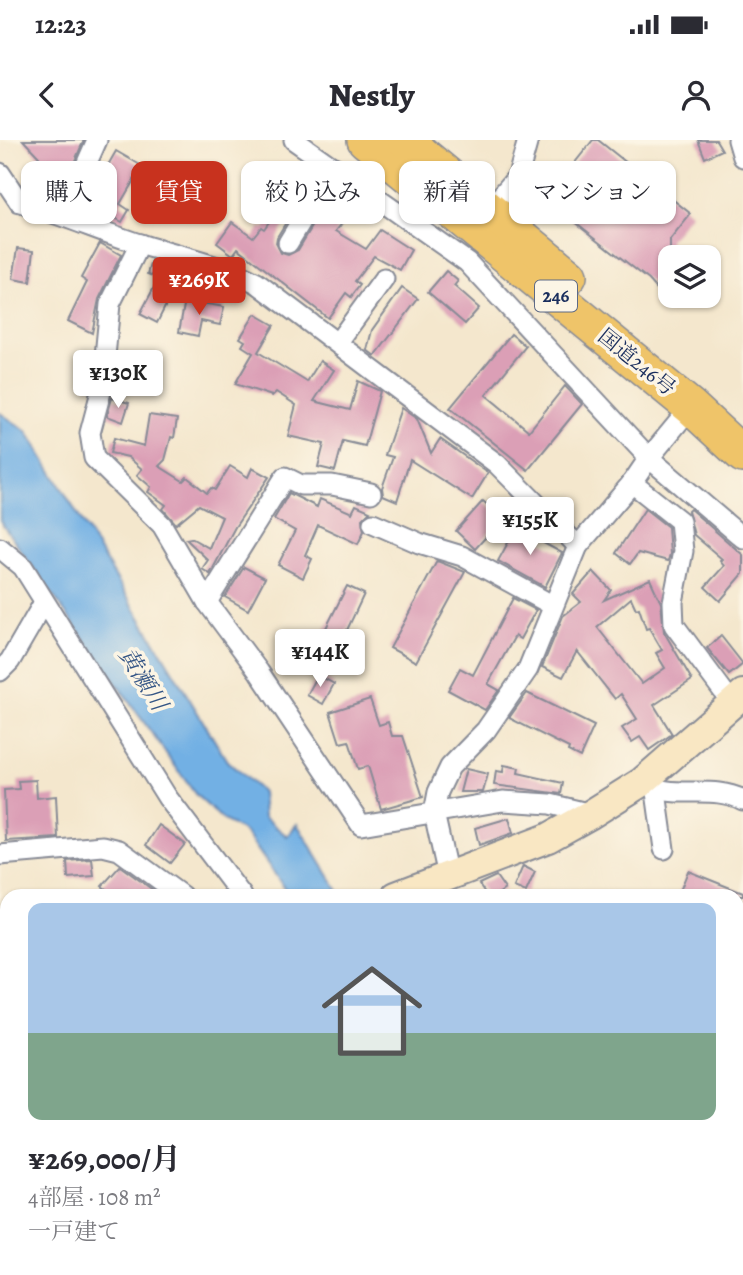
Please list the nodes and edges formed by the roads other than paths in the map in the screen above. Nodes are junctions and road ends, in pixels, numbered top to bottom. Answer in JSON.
{"nodes":[{"id":1,"x":97,"y":140,"type":"edge"},
{"id":2,"x":294,"y":140,"type":"edge"},
{"id":3,"x":317,"y":140,"type":"edge"},
{"id":4,"x":365,"y":140,"type":"edge"},
{"id":5,"x":405,"y":140,"type":"edge"},
{"id":6,"x":528,"y":140,"type":"edge"},
{"id":7,"x":738,"y":140,"type":"edge"},
{"id":8,"x":743,"y":157,"type":"edge"},
{"id":9,"x":88,"y":161,"type":"edge"},
{"id":10,"x":325,"y":161,"type":"edge"},
{"id":11,"x":431,"y":161,"type":"edge"},
{"id":12,"x":0,"y":173,"type":"edge"},
{"id":13,"x":385,"y":202,"type":"edge"},
{"id":14,"x":21,"y":203,"type":"edge"},
{"id":15,"x":495,"y":203,"type":"edge"},
{"id":16,"x":495,"y":213,"type":"edge"},
{"id":17,"x":88,"y":224,"type":"edge"},
{"id":18,"x":300,"y":224,"type":"edge"},
{"id":19,"x":441,"y":241,"type":"junction"},
{"id":20,"x":288,"y":243,"type":"dead end"},
{"id":21,"x":140,"y":244,"type":"junction"},
{"id":22,"x":384,"y":279,"type":"dead end"},
{"id":23,"x":338,"y":342,"type":"junction"},
{"id":24,"x":691,"y":407,"type":"junction"},
{"id":25,"x":743,"y":425,"type":"edge"},
{"id":26,"x":743,"y":455,"type":"edge"},
{"id":27,"x":649,"y":458,"type":"junction"},
{"id":28,"x":632,"y":483,"type":"junction"},
{"id":29,"x":371,"y":494,"type":"dead end"},
{"id":30,"x":373,"y":523,"type":"dead end"},
{"id":31,"x":743,"y":538,"type":"edge"},
{"id":32,"x":578,"y":546,"type":"junction"},
{"id":33,"x":0,"y":548,"type":"edge"},
{"id":34,"x":207,"y":602,"type":"junction"},
{"id":35,"x":43,"y":604,"type":"junction"},
{"id":36,"x":552,"y":605,"type":"junction"},
{"id":37,"x":0,"y":671,"type":"edge"},
{"id":38,"x":737,"y":699,"type":"edge"},
{"id":39,"x":649,"y":787,"type":"junction"},
{"id":40,"x":743,"y":800,"type":"edge"},
{"id":41,"x":434,"y":814,"type":"junction"},
{"id":42,"x":591,"y":814,"type":"junction"},
{"id":43,"x":664,"y":849,"type":"dead end"},
{"id":44,"x":0,"y":855,"type":"edge"},
{"id":45,"x":448,"y":876,"type":"junction"},
{"id":46,"x":172,"y":889,"type":"edge"},
{"id":47,"x":237,"y":889,"type":"edge"},
{"id":48,"x":414,"y":889,"type":"edge"}],
"edges":[{"from":1,"to":9,"type":"street"},
{"from":2,"to":10,"type":"street"},
{"from":3,"to":19,"type":"street"},
{"from":4,"to":24,"type":"highway","name":"国道246号","number":"246"},
{"from":5,"to":11,"type":"highway","name":"国道246号","number":"246"},
{"from":6,"to":15,"type":"street"},
{"from":7,"to":8,"type":"street"},
{"from":12,"to":14,"type":"street"},
{"from":13,"to":19,"type":"street"},
{"from":16,"to":25,"type":"highway","name":"国道246号","number":"246"},
{"from":17,"to":21,"type":"street"},
{"from":18,"to":20,"type":"street"},
{"from":19,"to":27,"type":"street"},
{"from":21,"to":23,"type":"street"},
{"from":21,"to":34,"type":"street"},
{"from":22,"to":23,"type":"street"},
{"from":23,"to":32,"type":"street"},
{"from":24,"to":26,"type":"highway","name":"国道246号","number":"246"},
{"from":24,"to":27,"type":"street"},
{"from":27,"to":28,"type":"street"},
{"from":27,"to":31,"type":"street"},
{"from":28,"to":32,"type":"street"},
{"from":28,"to":38,"type":"street"},
{"from":29,"to":34,"type":"street"},
{"from":30,"to":36,"type":"street"},
{"from":32,"to":36,"type":"street"},
{"from":33,"to":35,"type":"street"},
{"from":34,"to":41,"type":"street"},
{"from":35,"to":37,"type":"street"},
{"from":35,"to":47,"type":"street"},
{"from":36,"to":41,"type":"street"},
{"from":38,"to":39,"type":"street"},
{"from":39,"to":40,"type":"street"},
{"from":39,"to":42,"type":"street"},
{"from":39,"to":43,"type":"street"},
{"from":41,"to":42,"type":"street"},
{"from":41,"to":45,"type":"street"},
{"from":42,"to":45,"type":"street"},
{"from":44,"to":46,"type":"street"},
{"from":45,"to":48,"type":"street"}]}
